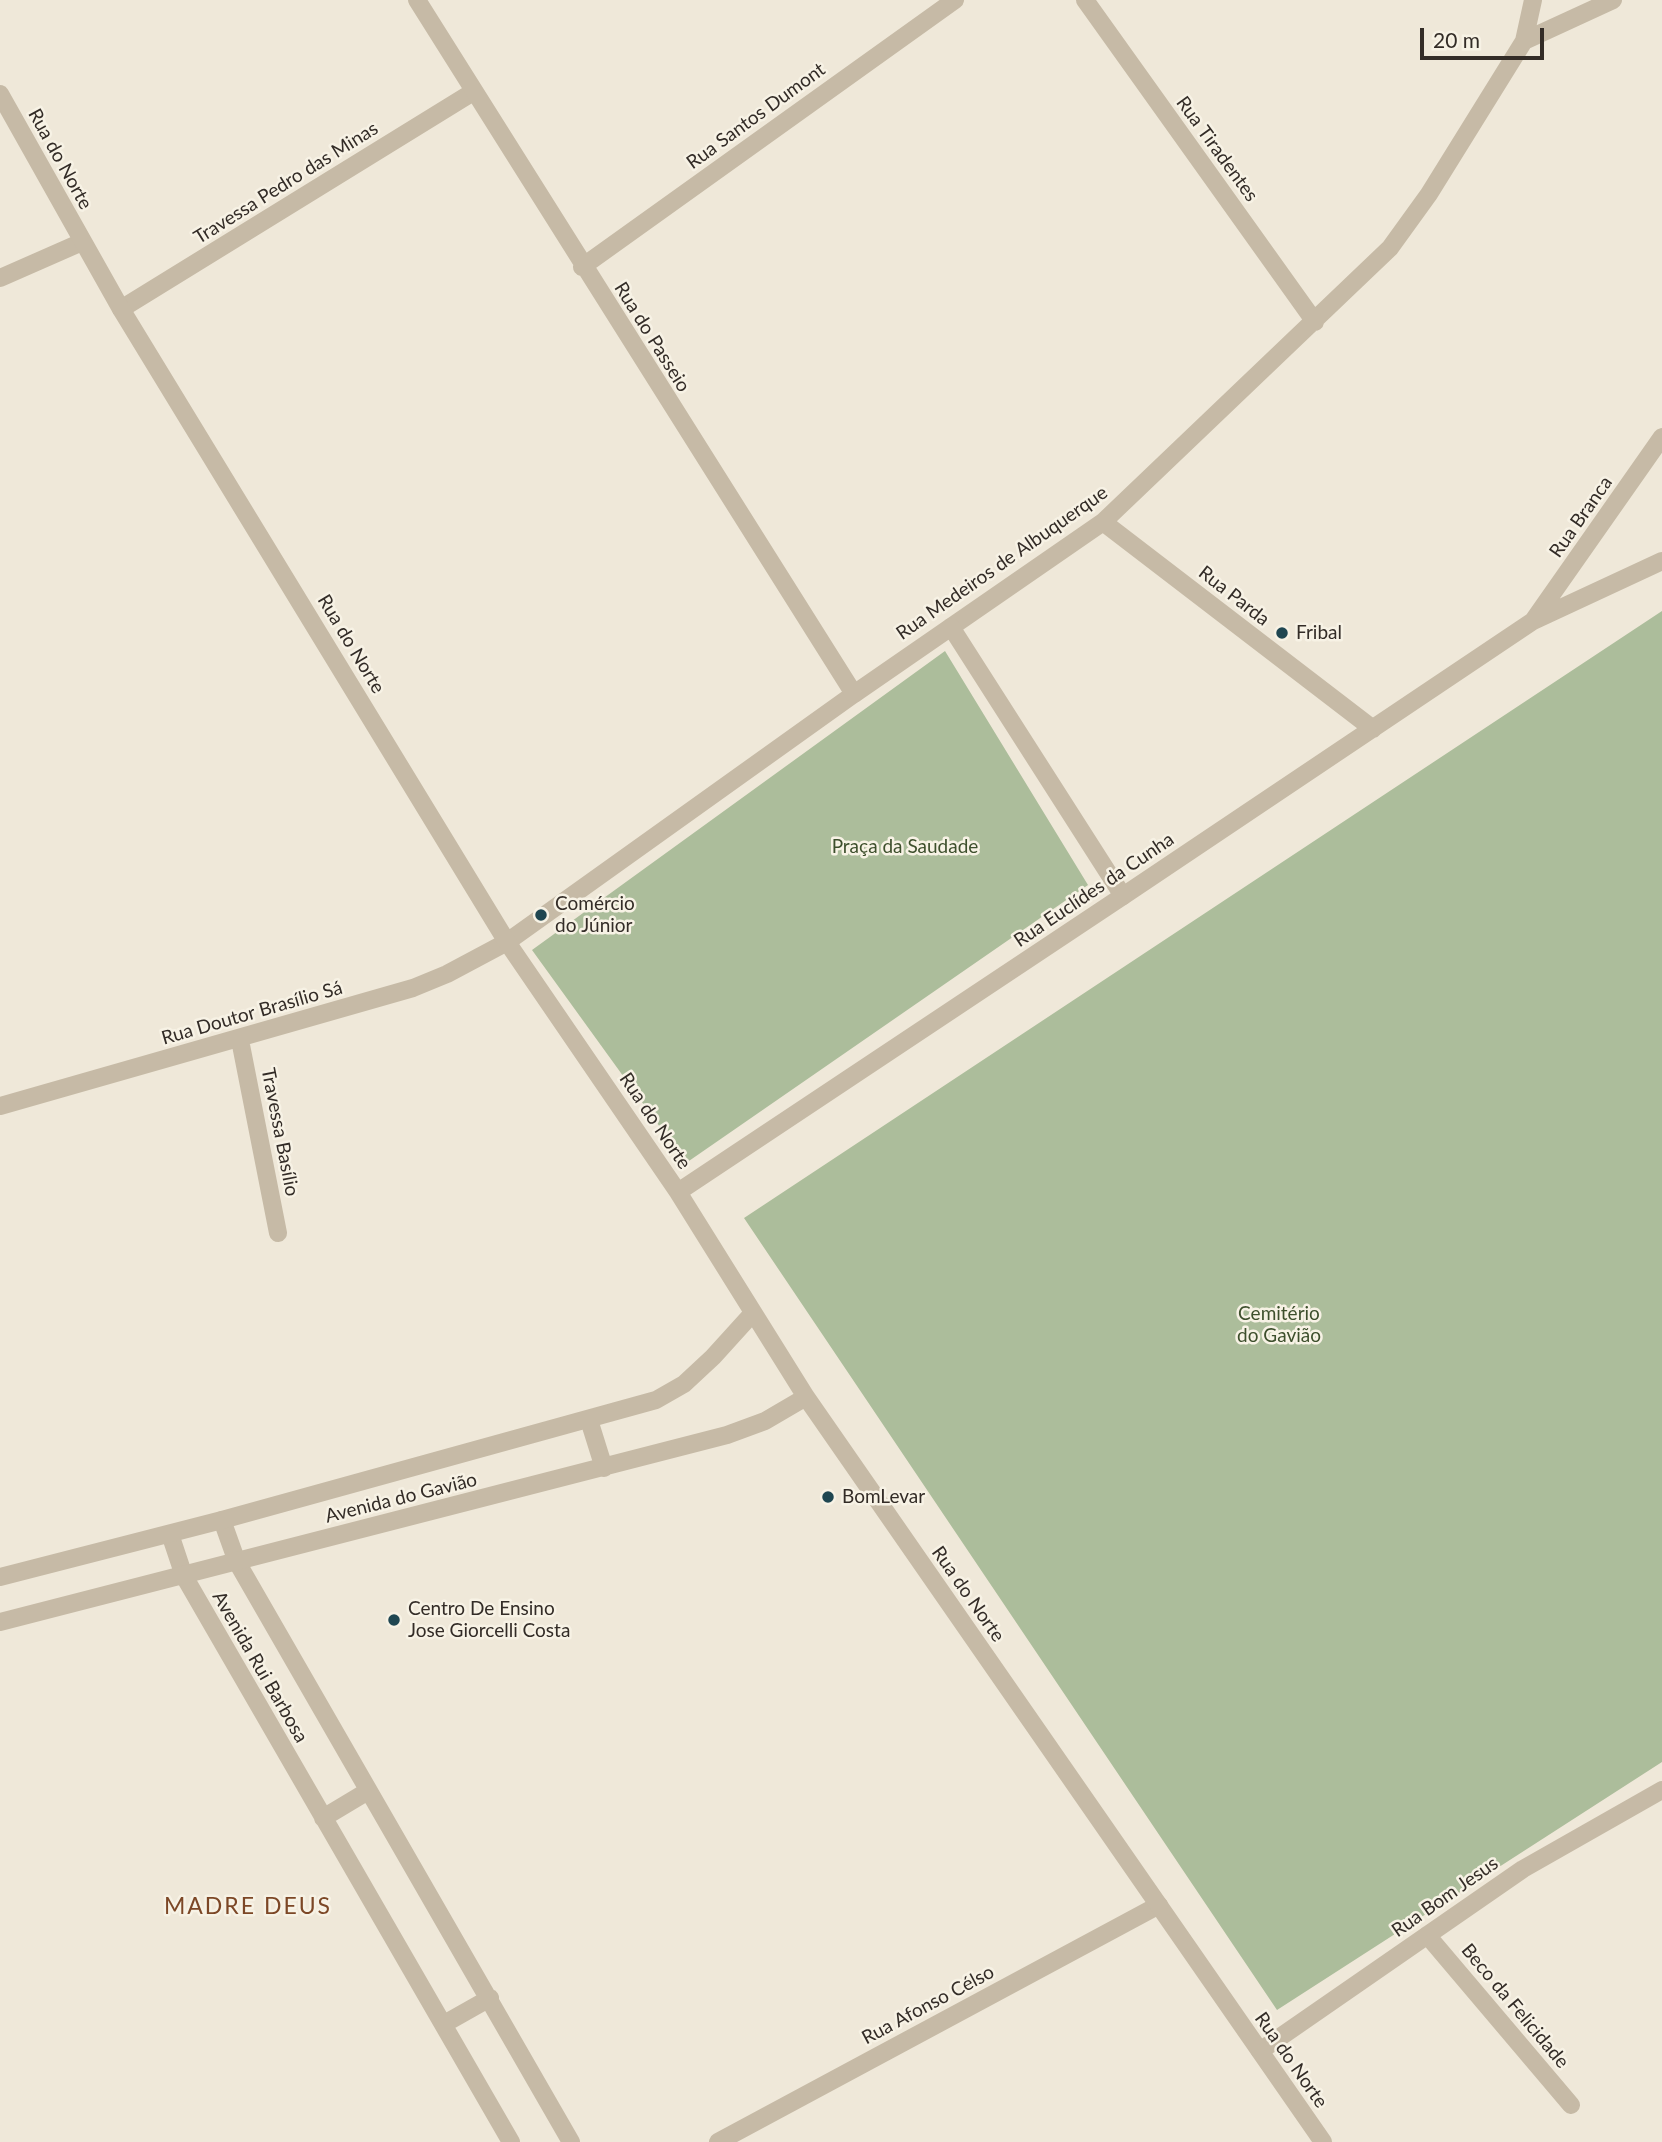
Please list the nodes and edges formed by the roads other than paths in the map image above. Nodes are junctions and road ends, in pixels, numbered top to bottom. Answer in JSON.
{"nodes":[{"id":1,"x":417,"y":0,"type":"edge"},
{"id":2,"x":954,"y":0,"type":"edge"},
{"id":3,"x":1085,"y":0,"type":"edge"},
{"id":4,"x":1533,"y":0,"type":"edge"},
{"id":5,"x":1613,"y":0,"type":"edge"},
{"id":6,"x":1524,"y":41,"type":"junction"},
{"id":7,"x":473,"y":92,"type":"junction"},
{"id":8,"x":0,"y":94,"type":"edge"},
{"id":9,"x":82,"y":242,"type":"junction"},
{"id":10,"x":582,"y":267,"type":"junction"},
{"id":11,"x":0,"y":278,"type":"edge"},
{"id":12,"x":121,"y":309,"type":"junction"},
{"id":13,"x":1315,"y":322,"type":"junction"},
{"id":14,"x":1662,"y":437,"type":"edge"},
{"id":15,"x":1103,"y":522,"type":"junction"},
{"id":16,"x":1662,"y":561,"type":"edge"},
{"id":17,"x":1534,"y":621,"type":"junction"},
{"id":18,"x":951,"y":627,"type":"junction"},
{"id":19,"x":854,"y":694,"type":"junction"},
{"id":20,"x":1373,"y":729,"type":"junction"},
{"id":21,"x":1122,"y":896,"type":"junction"},
{"id":22,"x":508,"y":942,"type":"junction"},
{"id":23,"x":240,"y":1040,"type":"junction"},
{"id":24,"x":0,"y":1106,"type":"edge"},
{"id":25,"x":678,"y":1192,"type":"junction"},
{"id":26,"x":278,"y":1233,"type":"dead end"},
{"id":27,"x":752,"y":1314,"type":"junction"},
{"id":28,"x":806,"y":1398,"type":"junction"},
{"id":29,"x":589,"y":1420,"type":"junction"},
{"id":30,"x":604,"y":1468,"type":"junction"},
{"id":31,"x":222,"y":1520,"type":"junction"},
{"id":32,"x":170,"y":1534,"type":"junction"},
{"id":33,"x":237,"y":1562,"type":"junction"},
{"id":34,"x":184,"y":1576,"type":"junction"},
{"id":35,"x":0,"y":1577,"type":"edge"},
{"id":36,"x":0,"y":1622,"type":"edge"},
{"id":37,"x":1662,"y":1790,"type":"edge"},
{"id":38,"x":368,"y":1791,"type":"junction"},
{"id":39,"x":323,"y":1818,"type":"junction"},
{"id":40,"x":1159,"y":1905,"type":"junction"},
{"id":41,"x":1427,"y":1935,"type":"junction"},
{"id":42,"x":490,"y":1998,"type":"junction"},
{"id":43,"x":444,"y":2024,"type":"junction"},
{"id":44,"x":1260,"y":2051,"type":"junction"},
{"id":45,"x":1571,"y":2105,"type":"dead end"},
{"id":46,"x":511,"y":2142,"type":"edge"},
{"id":47,"x":571,"y":2142,"type":"edge"},
{"id":48,"x":718,"y":2142,"type":"edge"},
{"id":49,"x":1322,"y":2142,"type":"edge"}],
"edges":[{"from":1,"to":7,"type":"street","name":"Rua do Passeio"},
{"from":2,"to":10,"type":"street","name":"Rua Santos Dumont"},
{"from":3,"to":13,"type":"street","name":"Rua Tiradentes"},
{"from":4,"to":6,"type":"street"},
{"from":5,"to":6,"type":"street"},
{"from":6,"to":13,"type":"street","name":"Rua Medeiros de Albuquerque"},
{"from":7,"to":10,"type":"street","name":"Rua do Passeio"},
{"from":7,"to":12,"type":"street","name":"Travessa Pedro das Minas"},
{"from":8,"to":9,"type":"street","name":"Rua do Norte"},
{"from":9,"to":11,"type":"street"},
{"from":9,"to":12,"type":"street","name":"Rua do Norte"},
{"from":10,"to":19,"type":"street","name":"Rua do Passeio"},
{"from":12,"to":22,"type":"street","name":"Rua do Norte"},
{"from":13,"to":15,"type":"street","name":"Rua Medeiros de Albuquerque"},
{"from":14,"to":17,"type":"street","name":"Rua Branca"},
{"from":15,"to":18,"type":"street","name":"Rua Medeiros de Albuquerque"},
{"from":15,"to":20,"type":"street","name":"Rua Parda"},
{"from":16,"to":17,"type":"street"},
{"from":17,"to":20,"type":"street","name":"Rua Euclídes da Cunha"},
{"from":18,"to":19,"type":"street","name":"Rua Medeiros de Albuquerque"},
{"from":18,"to":21,"type":"street"},
{"from":19,"to":22,"type":"street","name":"Rua Medeiros de Albuquerque"},
{"from":20,"to":21,"type":"street","name":"Rua Euclídes da Cunha"},
{"from":21,"to":25,"type":"street","name":"Rua Euclídes da Cunha"},
{"from":22,"to":23,"type":"street","name":"Rua Doutor Brasílio Sá"},
{"from":22,"to":25,"type":"street","name":"Rua do Norte"},
{"from":23,"to":24,"type":"street","name":"Rua Doutor Brasílio Sá"},
{"from":23,"to":26,"type":"street","name":"Travessa Basílio"},
{"from":25,"to":27,"type":"street","name":"Rua do Norte"},
{"from":27,"to":28,"type":"street","name":"Rua do Norte"},
{"from":27,"to":29,"type":"street","name":"Avenida do Gavião"},
{"from":28,"to":30,"type":"street","name":"Avenida do Gavião"},
{"from":28,"to":40,"type":"street","name":"Rua do Norte"},
{"from":29,"to":30,"type":"street"},
{"from":29,"to":31,"type":"street","name":"Avenida do Gavião"},
{"from":30,"to":33,"type":"street","name":"Avenida do Gavião"},
{"from":31,"to":32,"type":"street","name":"Avenida do Gavião"},
{"from":31,"to":33,"type":"street","name":"Avenida Rui Barbosa"},
{"from":32,"to":34,"type":"street","name":"Avenida Rui Barbosa"},
{"from":32,"to":35,"type":"street","name":"Avenida do Gavião"},
{"from":33,"to":34,"type":"street","name":"Avenida do Gavião"},
{"from":33,"to":38,"type":"street","name":"Avenida Rui Barbosa"},
{"from":34,"to":36,"type":"street","name":"Avenida do Gavião"},
{"from":34,"to":39,"type":"street","name":"Avenida Rui Barbosa"},
{"from":37,"to":41,"type":"street","name":"Rua Bom Jesus"},
{"from":38,"to":39,"type":"street"},
{"from":38,"to":42,"type":"street","name":"Avenida Rui Barbosa"},
{"from":39,"to":43,"type":"street","name":"Avenida Rui Barbosa"},
{"from":40,"to":44,"type":"street","name":"Rua do Norte"},
{"from":40,"to":48,"type":"street","name":"Rua Afonso Célso"},
{"from":41,"to":44,"type":"street","name":"Rua Bom Jesus"},
{"from":41,"to":45,"type":"street","name":"Beco da Felicidade"},
{"from":42,"to":43,"type":"street"},
{"from":42,"to":47,"type":"street","name":"Avenida Rui Barbosa"},
{"from":43,"to":46,"type":"street","name":"Avenida Rui Barbosa"},
{"from":44,"to":49,"type":"street","name":"Rua do Norte"}]}
